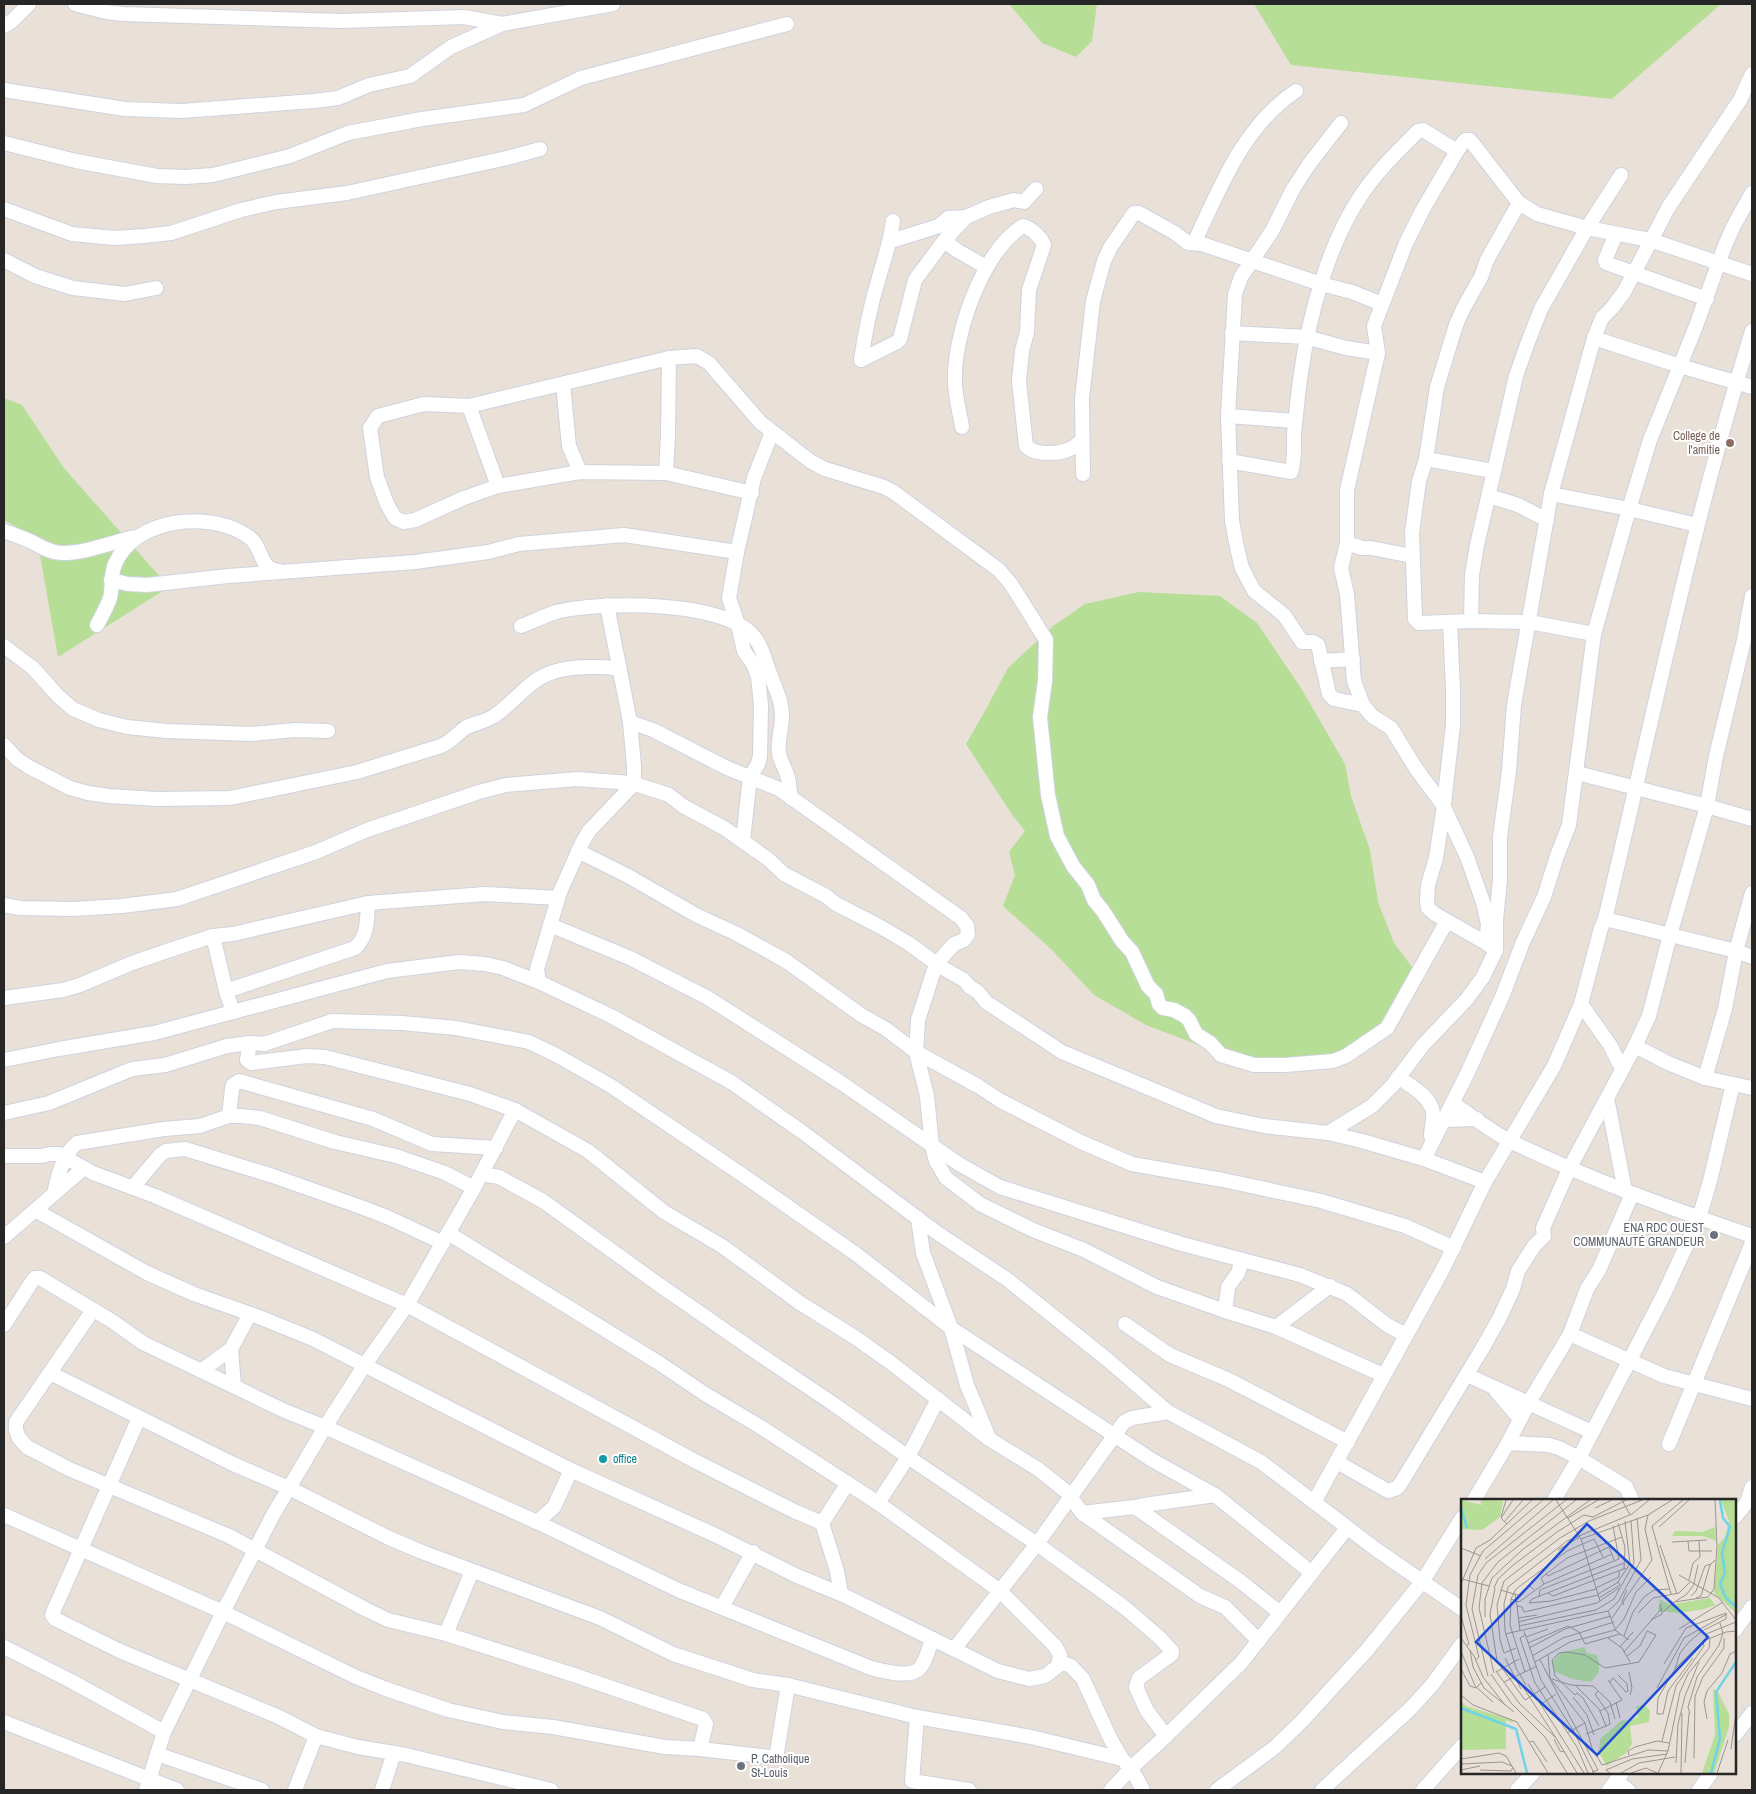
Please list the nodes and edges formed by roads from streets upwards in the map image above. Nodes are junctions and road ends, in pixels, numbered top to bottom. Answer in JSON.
{"nodes":[{"id":1,"x":29,"y":4,"type":"edge"},
{"id":2,"x":75,"y":4,"type":"edge"},
{"id":3,"x":613,"y":4,"type":"edge"},
{"id":4,"x":502,"y":24,"type":"junction"},
{"id":5,"x":787,"y":24,"type":"dead end"},
{"id":6,"x":4,"y":26,"type":"edge"},
{"id":7,"x":1752,"y":74,"type":"edge"},
{"id":8,"x":4,"y":90,"type":"edge"},
{"id":9,"x":1296,"y":91,"type":"dead end"},
{"id":10,"x":1341,"y":123,"type":"dead end"},
{"id":11,"x":4,"y":143,"type":"edge"},
{"id":12,"x":540,"y":149,"type":"dead end"},
{"id":13,"x":1457,"y":151,"type":"junction"},
{"id":14,"x":1621,"y":175,"type":"dead end"},
{"id":15,"x":1036,"y":189,"type":"dead end"},
{"id":16,"x":1752,"y":193,"type":"edge"},
{"id":17,"x":1519,"y":203,"type":"junction"},
{"id":18,"x":4,"y":209,"type":"edge"},
{"id":19,"x":966,"y":218,"type":"junction"},
{"id":20,"x":893,"y":221,"type":"dead end"},
{"id":21,"x":1587,"y":228,"type":"junction"},
{"id":22,"x":1616,"y":234,"type":"junction"},
{"id":23,"x":944,"y":240,"type":"junction"},
{"id":24,"x":1650,"y":240,"type":"junction"},
{"id":25,"x":891,"y":241,"type":"junction"},
{"id":26,"x":1194,"y":243,"type":"junction"},
{"id":27,"x":4,"y":260,"type":"edge"},
{"id":28,"x":1252,"y":261,"type":"junction"},
{"id":29,"x":1719,"y":263,"type":"junction"},
{"id":30,"x":986,"y":267,"type":"junction"},
{"id":31,"x":1634,"y":274,"type":"junction"},
{"id":32,"x":1752,"y":274,"type":"edge"},
{"id":33,"x":1321,"y":284,"type":"junction"},
{"id":34,"x":156,"y":288,"type":"dead end"},
{"id":35,"x":1707,"y":299,"type":"junction"},
{"id":36,"x":1382,"y":304,"type":"junction"},
{"id":37,"x":1752,"y":331,"type":"edge"},
{"id":38,"x":1232,"y":333,"type":"junction"},
{"id":39,"x":1306,"y":337,"type":"junction"},
{"id":40,"x":1594,"y":338,"type":"junction"},
{"id":41,"x":1378,"y":353,"type":"junction"},
{"id":42,"x":669,"y":358,"type":"junction"},
{"id":43,"x":1680,"y":366,"type":"junction"},
{"id":44,"x":1736,"y":382,"type":"junction"},
{"id":45,"x":563,"y":384,"type":"junction"},
{"id":46,"x":1752,"y":387,"type":"edge"},
{"id":47,"x":469,"y":406,"type":"junction"},
{"id":48,"x":1228,"y":416,"type":"junction"},
{"id":49,"x":1295,"y":421,"type":"junction"},
{"id":50,"x":962,"y":427,"type":"dead end"},
{"id":51,"x":772,"y":432,"type":"junction"},
{"id":52,"x":1082,"y":440,"type":"junction"},
{"id":53,"x":1426,"y":459,"type":"junction"},
{"id":54,"x":1229,"y":461,"type":"junction"},
{"id":55,"x":1493,"y":471,"type":"junction"},
{"id":56,"x":580,"y":472,"type":"junction"},
{"id":57,"x":666,"y":473,"type":"junction"},
{"id":58,"x":1083,"y":474,"type":"dead end"},
{"id":59,"x":498,"y":486,"type":"junction"},
{"id":60,"x":752,"y":492,"type":"junction"},
{"id":61,"x":1551,"y":494,"type":"junction"},
{"id":62,"x":1489,"y":496,"type":"junction"},
{"id":63,"x":1629,"y":509,"type":"junction"},
{"id":64,"x":1547,"y":520,"type":"junction"},
{"id":65,"x":1697,"y":525,"type":"junction"},
{"id":66,"x":4,"y":531,"type":"edge"},
{"id":67,"x":138,"y":536,"type":"junction"},
{"id":68,"x":1348,"y":543,"type":"junction"},
{"id":69,"x":737,"y":552,"type":"junction"},
{"id":70,"x":1412,"y":556,"type":"junction"},
{"id":71,"x":294,"y":571,"type":"junction"},
{"id":72,"x":111,"y":580,"type":"junction"},
{"id":73,"x":1752,"y":596,"type":"edge"},
{"id":74,"x":607,"y":605,"type":"junction"},
{"id":75,"x":1471,"y":621,"type":"junction"},
{"id":76,"x":1450,"y":622,"type":"junction"},
{"id":77,"x":1530,"y":622,"type":"junction"},
{"id":78,"x":738,"y":625,"type":"junction"},
{"id":79,"x":97,"y":626,"type":"dead end"},
{"id":80,"x":521,"y":626,"type":"dead end"},
{"id":81,"x":1594,"y":634,"type":"junction"},
{"id":82,"x":4,"y":646,"type":"edge"},
{"id":83,"x":1352,"y":658,"type":"junction"},
{"id":84,"x":1321,"y":661,"type":"junction"},
{"id":85,"x":620,"y":670,"type":"junction"},
{"id":86,"x":1363,"y":705,"type":"junction"},
{"id":87,"x":630,"y":722,"type":"junction"},
{"id":88,"x":328,"y":731,"type":"dead end"},
{"id":89,"x":4,"y":745,"type":"edge"},
{"id":90,"x":1577,"y":772,"type":"junction"},
{"id":91,"x":750,"y":777,"type":"junction"},
{"id":92,"x":632,"y":783,"type":"junction"},
{"id":93,"x":1637,"y":787,"type":"junction"},
{"id":94,"x":790,"y":798,"type":"junction"},
{"id":95,"x":1443,"y":805,"type":"junction"},
{"id":96,"x":1707,"y":806,"type":"junction"},
{"id":97,"x":1752,"y":819,"type":"edge"},
{"id":98,"x":743,"y":840,"type":"junction"},
{"id":99,"x":578,"y":851,"type":"junction"},
{"id":100,"x":1752,"y":893,"type":"edge"},
{"id":101,"x":558,"y":898,"type":"junction"},
{"id":102,"x":368,"y":903,"type":"junction"},
{"id":103,"x":4,"y":905,"type":"edge"},
{"id":104,"x":1605,"y":919,"type":"junction"},
{"id":105,"x":1447,"y":921,"type":"junction"},
{"id":106,"x":550,"y":925,"type":"junction"},
{"id":107,"x":212,"y":936,"type":"junction"},
{"id":108,"x":1670,"y":936,"type":"junction"},
{"id":109,"x":1491,"y":946,"type":"junction"},
{"id":110,"x":1736,"y":951,"type":"junction"},
{"id":111,"x":1752,"y":957,"type":"edge"},
{"id":112,"x":936,"y":964,"type":"junction"},
{"id":113,"x":539,"y":982,"type":"junction"},
{"id":114,"x":226,"y":990,"type":"junction"},
{"id":115,"x":4,"y":998,"type":"edge"},
{"id":116,"x":1580,"y":1004,"type":"junction"},
{"id":117,"x":233,"y":1012,"type":"junction"},
{"id":118,"x":250,"y":1043,"type":"junction"},
{"id":119,"x":1635,"y":1046,"type":"junction"},
{"id":120,"x":916,"y":1052,"type":"junction"},
{"id":121,"x":4,"y":1060,"type":"edge"},
{"id":122,"x":1622,"y":1069,"type":"junction"},
{"id":123,"x":1398,"y":1078,"type":"junction"},
{"id":124,"x":1705,"y":1078,"type":"junction"},
{"id":125,"x":1733,"y":1084,"type":"junction"},
{"id":126,"x":1752,"y":1088,"type":"edge"},
{"id":127,"x":1607,"y":1098,"type":"junction"},
{"id":128,"x":1452,"y":1103,"type":"junction"},
{"id":129,"x":515,"y":1110,"type":"junction"},
{"id":130,"x":4,"y":1113,"type":"edge"},
{"id":131,"x":229,"y":1116,"type":"junction"},
{"id":132,"x":1477,"y":1119,"type":"junction"},
{"id":133,"x":1443,"y":1120,"type":"junction"},
{"id":134,"x":1328,"y":1134,"type":"junction"},
{"id":135,"x":1509,"y":1140,"type":"junction"},
{"id":136,"x":1432,"y":1142,"type":"junction"},
{"id":137,"x":932,"y":1146,"type":"junction"},
{"id":138,"x":496,"y":1148,"type":"junction"},
{"id":139,"x":4,"y":1156,"type":"edge"},
{"id":140,"x":67,"y":1157,"type":"junction"},
{"id":141,"x":1424,"y":1159,"type":"junction"},
{"id":142,"x":1570,"y":1167,"type":"junction"},
{"id":143,"x":84,"y":1168,"type":"junction"},
{"id":144,"x":482,"y":1174,"type":"junction"},
{"id":145,"x":1485,"y":1182,"type":"junction"},
{"id":146,"x":133,"y":1187,"type":"junction"},
{"id":147,"x":474,"y":1188,"type":"junction"},
{"id":148,"x":1628,"y":1192,"type":"junction"},
{"id":149,"x":54,"y":1194,"type":"junction"},
{"id":150,"x":35,"y":1210,"type":"junction"},
{"id":151,"x":918,"y":1218,"type":"junction"},
{"id":152,"x":1699,"y":1218,"type":"junction"},
{"id":153,"x":1752,"y":1236,"type":"edge"},
{"id":154,"x":4,"y":1237,"type":"edge"},
{"id":155,"x":445,"y":1238,"type":"junction"},
{"id":156,"x":1752,"y":1244,"type":"edge"},
{"id":157,"x":1454,"y":1248,"type":"junction"},
{"id":158,"x":1242,"y":1260,"type":"junction"},
{"id":159,"x":1330,"y":1286,"type":"junction"},
{"id":160,"x":407,"y":1305,"type":"junction"},
{"id":161,"x":93,"y":1310,"type":"junction"},
{"id":162,"x":1225,"y":1311,"type":"junction"},
{"id":163,"x":250,"y":1314,"type":"junction"},
{"id":164,"x":6,"y":1316,"type":"edge"},
{"id":165,"x":1125,"y":1324,"type":"dead end"},
{"id":166,"x":1276,"y":1327,"type":"junction"},
{"id":167,"x":951,"y":1328,"type":"junction"},
{"id":168,"x":1570,"y":1334,"type":"junction"},
{"id":169,"x":1406,"y":1335,"type":"junction"},
{"id":170,"x":231,"y":1349,"type":"junction"},
{"id":171,"x":1629,"y":1360,"type":"junction"},
{"id":172,"x":364,"y":1366,"type":"junction"},
{"id":173,"x":202,"y":1371,"type":"junction"},
{"id":174,"x":50,"y":1373,"type":"junction"},
{"id":175,"x":1383,"y":1375,"type":"junction"},
{"id":176,"x":1467,"y":1375,"type":"junction"},
{"id":177,"x":1694,"y":1383,"type":"junction"},
{"id":178,"x":234,"y":1386,"type":"junction"},
{"id":179,"x":1494,"y":1388,"type":"junction"},
{"id":180,"x":1752,"y":1399,"type":"edge"},
{"id":181,"x":938,"y":1400,"type":"junction"},
{"id":182,"x":1528,"y":1404,"type":"junction"},
{"id":183,"x":1168,"y":1412,"type":"junction"},
{"id":184,"x":139,"y":1418,"type":"junction"},
{"id":185,"x":1520,"y":1420,"type":"junction"},
{"id":186,"x":325,"y":1427,"type":"junction"},
{"id":187,"x":1592,"y":1432,"type":"junction"},
{"id":188,"x":1114,"y":1434,"type":"junction"},
{"id":189,"x":989,"y":1439,"type":"junction"},
{"id":190,"x":1348,"y":1442,"type":"junction"},
{"id":191,"x":1508,"y":1443,"type":"junction"},
{"id":192,"x":1669,"y":1444,"type":"dead end"},
{"id":193,"x":908,"y":1457,"type":"junction"},
{"id":194,"x":1579,"y":1458,"type":"junction"},
{"id":195,"x":1337,"y":1462,"type":"junction"},
{"id":196,"x":570,"y":1470,"type":"junction"},
{"id":197,"x":848,"y":1483,"type":"junction"},
{"id":198,"x":110,"y":1485,"type":"junction"},
{"id":199,"x":1752,"y":1487,"type":"edge"},
{"id":200,"x":289,"y":1488,"type":"junction"},
{"id":201,"x":1215,"y":1496,"type":"junction"},
{"id":202,"x":1072,"y":1497,"type":"junction"},
{"id":203,"x":1475,"y":1499,"type":"edge"},
{"id":204,"x":1555,"y":1499,"type":"edge"},
{"id":205,"x":1632,"y":1499,"type":"edge"},
{"id":206,"x":1314,"y":1502,"type":"junction"},
{"id":207,"x":878,"y":1503,"type":"junction"},
{"id":208,"x":1135,"y":1508,"type":"junction"},
{"id":209,"x":1082,"y":1513,"type":"junction"},
{"id":210,"x":4,"y":1515,"type":"edge"},
{"id":211,"x":1736,"y":1516,"type":"edge"},
{"id":212,"x":1461,"y":1520,"type":"edge"},
{"id":213,"x":537,"y":1522,"type":"junction"},
{"id":214,"x":822,"y":1523,"type":"junction"},
{"id":215,"x":1347,"y":1528,"type":"junction"},
{"id":216,"x":1037,"y":1544,"type":"junction"},
{"id":217,"x":81,"y":1549,"type":"junction"},
{"id":218,"x":255,"y":1549,"type":"junction"},
{"id":219,"x":752,"y":1552,"type":"junction"},
{"id":220,"x":472,"y":1571,"type":"junction"},
{"id":221,"x":1312,"y":1573,"type":"junction"},
{"id":222,"x":1422,"y":1582,"type":"junction"},
{"id":223,"x":1000,"y":1591,"type":"junction"},
{"id":224,"x":841,"y":1594,"type":"junction"},
{"id":225,"x":722,"y":1607,"type":"junction"},
{"id":226,"x":1752,"y":1607,"type":"edge"},
{"id":227,"x":1461,"y":1609,"type":"edge"},
{"id":228,"x":223,"y":1612,"type":"junction"},
{"id":229,"x":1280,"y":1613,"type":"junction"},
{"id":230,"x":1736,"y":1629,"type":"edge"},
{"id":231,"x":446,"y":1634,"type":"junction"},
{"id":232,"x":932,"y":1639,"type":"junction"},
{"id":233,"x":1259,"y":1641,"type":"junction"},
{"id":234,"x":1461,"y":1645,"type":"edge"},
{"id":235,"x":4,"y":1647,"type":"edge"},
{"id":236,"x":954,"y":1649,"type":"junction"},
{"id":237,"x":1060,"y":1662,"type":"junction"},
{"id":238,"x":190,"y":1679,"type":"junction"},
{"id":239,"x":788,"y":1685,"type":"junction"},
{"id":240,"x":1752,"y":1713,"type":"edge"},
{"id":241,"x":918,"y":1717,"type":"junction"},
{"id":242,"x":4,"y":1722,"type":"edge"},
{"id":243,"x":1743,"y":1731,"type":"edge"},
{"id":244,"x":164,"y":1732,"type":"junction"},
{"id":245,"x":316,"y":1736,"type":"junction"},
{"id":246,"x":1166,"y":1736,"type":"junction"},
{"id":247,"x":1461,"y":1747,"type":"edge"},
{"id":248,"x":700,"y":1749,"type":"junction"},
{"id":249,"x":394,"y":1753,"type":"junction"},
{"id":250,"x":157,"y":1754,"type":"junction"},
{"id":251,"x":1127,"y":1763,"type":"junction"},
{"id":252,"x":1532,"y":1774,"type":"edge"},
{"id":253,"x":1710,"y":1774,"type":"edge"},
{"id":254,"x":1615,"y":1781,"type":"edge"},
{"id":255,"x":148,"y":1785,"type":"edge"},
{"id":256,"x":911,"y":1786,"type":"edge"},
{"id":257,"x":177,"y":1790,"type":"edge"},
{"id":258,"x":262,"y":1790,"type":"edge"},
{"id":259,"x":295,"y":1790,"type":"edge"},
{"id":260,"x":382,"y":1790,"type":"edge"},
{"id":261,"x":551,"y":1790,"type":"edge"},
{"id":262,"x":968,"y":1790,"type":"edge"},
{"id":263,"x":1111,"y":1790,"type":"edge"},
{"id":264,"x":1143,"y":1790,"type":"edge"},
{"id":265,"x":1217,"y":1790,"type":"edge"},
{"id":266,"x":1322,"y":1790,"type":"edge"},
{"id":267,"x":1423,"y":1790,"type":"edge"},
{"id":268,"x":1517,"y":1790,"type":"edge"},
{"id":269,"x":1628,"y":1790,"type":"edge"},
{"id":270,"x":1699,"y":1790,"type":"edge"}],
"edges":[{"from":1,"to":6,"type":"street"},
{"from":2,"to":4,"type":"street"},
{"from":3,"to":4,"type":"street"},
{"from":4,"to":8,"type":"street"},
{"from":5,"to":11,"type":"street"},
{"from":7,"to":24,"type":"street"},
{"from":9,"to":26,"type":"street"},
{"from":10,"to":28,"type":"street"},
{"from":12,"to":18,"type":"street"},
{"from":13,"to":17,"type":"street"},
{"from":13,"to":33,"type":"street"},
{"from":13,"to":36,"type":"street"},
{"from":14,"to":21,"type":"street"},
{"from":15,"to":19,"type":"street"},
{"from":16,"to":29,"type":"street"},
{"from":17,"to":21,"type":"street"},
{"from":17,"to":53,"type":"street"},
{"from":19,"to":23,"type":"street"},
{"from":19,"to":25,"type":"street"},
{"from":20,"to":25,"type":"street"},
{"from":21,"to":22,"type":"street"},
{"from":21,"to":55,"type":"street"},
{"from":22,"to":24,"type":"street"},
{"from":22,"to":31,"type":"street"},
{"from":23,"to":25,"type":"street"},
{"from":23,"to":30,"type":"street"},
{"from":24,"to":29,"type":"street"},
{"from":24,"to":31,"type":"street"},
{"from":26,"to":28,"type":"street"},
{"from":26,"to":52,"type":"street"},
{"from":27,"to":34,"type":"street"},
{"from":28,"to":33,"type":"street"},
{"from":28,"to":38,"type":"street"},
{"from":29,"to":32,"type":"street"},
{"from":29,"to":35,"type":"street"},
{"from":30,"to":50,"type":"street"},
{"from":30,"to":52,"type":"street"},
{"from":31,"to":35,"type":"street"},
{"from":31,"to":40,"type":"street"},
{"from":33,"to":36,"type":"street"},
{"from":33,"to":39,"type":"street"},
{"from":35,"to":43,"type":"street"},
{"from":36,"to":41,"type":"street"},
{"from":37,"to":44,"type":"street"},
{"from":38,"to":39,"type":"street"},
{"from":38,"to":48,"type":"street"},
{"from":39,"to":41,"type":"street"},
{"from":39,"to":49,"type":"street"},
{"from":40,"to":43,"type":"street"},
{"from":40,"to":61,"type":"street"},
{"from":41,"to":68,"type":"street"},
{"from":42,"to":45,"type":"street"},
{"from":42,"to":51,"type":"street"},
{"from":42,"to":57,"type":"street"},
{"from":43,"to":44,"type":"street"},
{"from":43,"to":63,"type":"street"},
{"from":44,"to":46,"type":"street"},
{"from":44,"to":65,"type":"street"},
{"from":45,"to":47,"type":"street"},
{"from":45,"to":56,"type":"street"},
{"from":47,"to":59,"type":"street"},
{"from":47,"to":59,"type":"street"},
{"from":48,"to":49,"type":"street"},
{"from":48,"to":54,"type":"street"},
{"from":49,"to":54,"type":"street"},
{"from":51,"to":60,"type":"street"},
{"from":51,"to":105,"type":"street"},
{"from":52,"to":58,"type":"street"},
{"from":53,"to":55,"type":"street"},
{"from":53,"to":70,"type":"street"},
{"from":54,"to":84,"type":"street"},
{"from":55,"to":62,"type":"street"},
{"from":56,"to":57,"type":"street"},
{"from":56,"to":59,"type":"street"},
{"from":57,"to":60,"type":"street"},
{"from":60,"to":69,"type":"street"},
{"from":61,"to":63,"type":"street"},
{"from":61,"to":64,"type":"street"},
{"from":62,"to":64,"type":"street"},
{"from":62,"to":75,"type":"street"},
{"from":63,"to":65,"type":"street"},
{"from":63,"to":81,"type":"street"},
{"from":64,"to":77,"type":"street"},
{"from":65,"to":93,"type":"street"},
{"from":66,"to":67,"type":"street"},
{"from":67,"to":71,"type":"street"},
{"from":67,"to":72,"type":"street"},
{"from":68,"to":70,"type":"street"},
{"from":68,"to":83,"type":"street"},
{"from":69,"to":71,"type":"street"},
{"from":69,"to":78,"type":"street"},
{"from":70,"to":76,"type":"street"},
{"from":71,"to":72,"type":"street"},
{"from":72,"to":79,"type":"street"},
{"from":73,"to":96,"type":"street"},
{"from":74,"to":78,"type":"street"},
{"from":74,"to":80,"type":"street"},
{"from":74,"to":85,"type":"street"},
{"from":75,"to":76,"type":"street"},
{"from":75,"to":77,"type":"street"},
{"from":76,"to":95,"type":"street"},
{"from":77,"to":81,"type":"street"},
{"from":77,"to":109,"type":"street"},
{"from":78,"to":91,"type":"street"},
{"from":78,"to":94,"type":"street"},
{"from":81,"to":90,"type":"street"},
{"from":82,"to":88,"type":"street"},
{"from":83,"to":84,"type":"street"},
{"from":83,"to":86,"type":"street"},
{"from":84,"to":86,"type":"street"},
{"from":85,"to":87,"type":"street"},
{"from":85,"to":89,"type":"street"},
{"from":86,"to":95,"type":"street"},
{"from":87,"to":91,"type":"street"},
{"from":87,"to":92,"type":"street"},
{"from":90,"to":93,"type":"street"},
{"from":90,"to":128,"type":"street"},
{"from":91,"to":94,"type":"street"},
{"from":91,"to":98,"type":"street"},
{"from":92,"to":98,"type":"street"},
{"from":92,"to":99,"type":"street"},
{"from":92,"to":103,"type":"street"},
{"from":93,"to":96,"type":"street"},
{"from":93,"to":104,"type":"street"},
{"from":94,"to":112,"type":"street"},
{"from":95,"to":105,"type":"street"},
{"from":95,"to":109,"type":"street"},
{"from":96,"to":97,"type":"street"},
{"from":96,"to":108,"type":"street"},
{"from":98,"to":112,"type":"street"},
{"from":99,"to":101,"type":"street"},
{"from":99,"to":120,"type":"street"},
{"from":100,"to":110,"type":"street"},
{"from":101,"to":102,"type":"street"},
{"from":101,"to":106,"type":"street"},
{"from":102,"to":107,"type":"street"},
{"from":102,"to":114,"type":"street"},
{"from":104,"to":108,"type":"street"},
{"from":104,"to":116,"type":"street"},
{"from":105,"to":109,"type":"street"},
{"from":106,"to":113,"type":"street"},
{"from":106,"to":137,"type":"street"},
{"from":107,"to":114,"type":"street"},
{"from":107,"to":115,"type":"street"},
{"from":108,"to":110,"type":"street"},
{"from":108,"to":119,"type":"street"},
{"from":109,"to":123,"type":"street"},
{"from":110,"to":111,"type":"street"},
{"from":110,"to":124,"type":"street"},
{"from":112,"to":120,"type":"street"},
{"from":112,"to":134,"type":"street"},
{"from":113,"to":117,"type":"street"},
{"from":113,"to":151,"type":"street"},
{"from":114,"to":117,"type":"street"},
{"from":116,"to":122,"type":"street"},
{"from":116,"to":135,"type":"street"},
{"from":117,"to":121,"type":"street"},
{"from":118,"to":129,"type":"street"},
{"from":118,"to":130,"type":"street"},
{"from":118,"to":167,"type":"street"},
{"from":119,"to":122,"type":"street"},
{"from":119,"to":124,"type":"street"},
{"from":120,"to":137,"type":"street"},
{"from":120,"to":157,"type":"street"},
{"from":122,"to":127,"type":"street"},
{"from":123,"to":134,"type":"street"},
{"from":123,"to":136,"type":"street"},
{"from":124,"to":125,"type":"street"},
{"from":125,"to":126,"type":"street"},
{"from":125,"to":152,"type":"street"},
{"from":127,"to":142,"type":"street"},
{"from":127,"to":148,"type":"street"},
{"from":128,"to":132,"type":"street"},
{"from":128,"to":133,"type":"street"},
{"from":129,"to":138,"type":"street"},
{"from":129,"to":181,"type":"street"},
{"from":131,"to":138,"type":"street"},
{"from":131,"to":140,"type":"street"},
{"from":131,"to":147,"type":"street"},
{"from":132,"to":133,"type":"street"},
{"from":132,"to":135,"type":"street"},
{"from":133,"to":136,"type":"street"},
{"from":134,"to":141,"type":"street"},
{"from":135,"to":142,"type":"street"},
{"from":135,"to":145,"type":"street"},
{"from":136,"to":141,"type":"street"},
{"from":137,"to":158,"type":"street"},
{"from":137,"to":162,"type":"street"},
{"from":138,"to":144,"type":"street"},
{"from":139,"to":140,"type":"street"},
{"from":140,"to":143,"type":"street"},
{"from":140,"to":149,"type":"street"},
{"from":141,"to":145,"type":"street"},
{"from":142,"to":148,"type":"street"},
{"from":142,"to":176,"type":"street"},
{"from":143,"to":146,"type":"street"},
{"from":143,"to":149,"type":"street"},
{"from":144,"to":147,"type":"street"},
{"from":144,"to":193,"type":"street"},
{"from":145,"to":157,"type":"street"},
{"from":146,"to":155,"type":"street"},
{"from":146,"to":160,"type":"street"},
{"from":147,"to":155,"type":"street"},
{"from":148,"to":152,"type":"street"},
{"from":148,"to":168,"type":"street"},
{"from":149,"to":150,"type":"street"},
{"from":150,"to":154,"type":"street"},
{"from":150,"to":163,"type":"street"},
{"from":151,"to":167,"type":"street"},
{"from":151,"to":183,"type":"street"},
{"from":152,"to":153,"type":"street"},
{"from":152,"to":171,"type":"street"},
{"from":155,"to":160,"type":"street"},
{"from":155,"to":197,"type":"street"},
{"from":156,"to":177,"type":"street"},
{"from":157,"to":169,"type":"street"},
{"from":158,"to":159,"type":"street"},
{"from":158,"to":162,"type":"street"},
{"from":159,"to":166,"type":"street"},
{"from":159,"to":169,"type":"street"},
{"from":160,"to":172,"type":"street"},
{"from":160,"to":214,"type":"street"},
{"from":161,"to":164,"type":"street"},
{"from":161,"to":173,"type":"street"},
{"from":161,"to":174,"type":"street"},
{"from":162,"to":166,"type":"street"},
{"from":163,"to":170,"type":"street"},
{"from":163,"to":172,"type":"street"},
{"from":165,"to":190,"type":"street"},
{"from":166,"to":175,"type":"street"},
{"from":167,"to":188,"type":"street"},
{"from":167,"to":189,"type":"street"},
{"from":168,"to":171,"type":"street"},
{"from":168,"to":182,"type":"street"},
{"from":169,"to":175,"type":"street"},
{"from":170,"to":173,"type":"street"},
{"from":170,"to":178,"type":"street"},
{"from":171,"to":177,"type":"street"},
{"from":171,"to":187,"type":"street"},
{"from":172,"to":186,"type":"street"},
{"from":172,"to":196,"type":"street"},
{"from":173,"to":178,"type":"street"},
{"from":174,"to":184,"type":"street"},
{"from":174,"to":198,"type":"street"},
{"from":175,"to":190,"type":"street"},
{"from":176,"to":179,"type":"street"},
{"from":176,"to":195,"type":"street"},
{"from":177,"to":180,"type":"street"},
{"from":177,"to":192,"type":"street"},
{"from":178,"to":186,"type":"street"},
{"from":179,"to":182,"type":"street"},
{"from":179,"to":185,"type":"street"},
{"from":181,"to":189,"type":"street"},
{"from":181,"to":193,"type":"street"},
{"from":182,"to":185,"type":"street"},
{"from":182,"to":187,"type":"street"},
{"from":183,"to":188,"type":"street"},
{"from":183,"to":206,"type":"street"},
{"from":184,"to":198,"type":"street"},
{"from":184,"to":200,"type":"street"},
{"from":185,"to":191,"type":"street"},
{"from":186,"to":200,"type":"street"},
{"from":186,"to":213,"type":"street"},
{"from":187,"to":194,"type":"street"},
{"from":188,"to":201,"type":"street"},
{"from":188,"to":202,"type":"street"},
{"from":189,"to":202,"type":"street"},
{"from":190,"to":195,"type":"street"},
{"from":191,"to":194,"type":"street"},
{"from":191,"to":203,"type":"street"},
{"from":193,"to":207,"type":"street"},
{"from":193,"to":216,"type":"street"},
{"from":194,"to":204,"type":"street"},
{"from":194,"to":205,"type":"street"},
{"from":195,"to":206,"type":"street"},
{"from":196,"to":213,"type":"street"},
{"from":196,"to":219,"type":"street"},
{"from":197,"to":207,"type":"street"},
{"from":197,"to":214,"type":"street"},
{"from":198,"to":217,"type":"street"},
{"from":198,"to":218,"type":"street"},
{"from":199,"to":211,"type":"street"},
{"from":200,"to":218,"type":"street"},
{"from":200,"to":220,"type":"street"},
{"from":201,"to":208,"type":"street"},
{"from":201,"to":221,"type":"street"},
{"from":202,"to":209,"type":"street"},
{"from":202,"to":216,"type":"street"},
{"from":206,"to":215,"type":"street"},
{"from":207,"to":223,"type":"street"},
{"from":208,"to":209,"type":"street"},
{"from":208,"to":229,"type":"street"},
{"from":209,"to":233,"type":"street"},
{"from":210,"to":217,"type":"street"},
{"from":212,"to":222,"type":"street"},
{"from":213,"to":225,"type":"street"},
{"from":214,"to":224,"type":"street"},
{"from":215,"to":221,"type":"street"},
{"from":215,"to":222,"type":"street"},
{"from":216,"to":223,"type":"street"},
{"from":216,"to":246,"type":"street"},
{"from":217,"to":228,"type":"street"},
{"from":217,"to":238,"type":"street"},
{"from":218,"to":228,"type":"street"},
{"from":218,"to":231,"type":"street"},
{"from":219,"to":224,"type":"street"},
{"from":219,"to":225,"type":"street"},
{"from":220,"to":231,"type":"street"},
{"from":220,"to":239,"type":"street"},
{"from":221,"to":229,"type":"street"},
{"from":222,"to":227,"type":"street"},
{"from":222,"to":265,"type":"street"},
{"from":223,"to":236,"type":"street"},
{"from":223,"to":237,"type":"street"},
{"from":224,"to":232,"type":"street"},
{"from":225,"to":232,"type":"street"},
{"from":226,"to":230,"type":"street"},
{"from":228,"to":238,"type":"street"},
{"from":228,"to":248,"type":"street"},
{"from":229,"to":233,"type":"street"},
{"from":231,"to":248,"type":"street"},
{"from":232,"to":236,"type":"street"},
{"from":233,"to":246,"type":"street"},
{"from":234,"to":266,"type":"street"},
{"from":235,"to":244,"type":"street"},
{"from":236,"to":237,"type":"street"},
{"from":237,"to":251,"type":"street"},
{"from":238,"to":244,"type":"street"},
{"from":238,"to":245,"type":"street"},
{"from":239,"to":241,"type":"street"},
{"from":239,"to":248,"type":"street"},
{"from":240,"to":243,"type":"street"},
{"from":241,"to":251,"type":"street"},
{"from":241,"to":256,"type":"street"},
{"from":242,"to":255,"type":"street"},
{"from":244,"to":250,"type":"street"},
{"from":245,"to":249,"type":"street"},
{"from":245,"to":259,"type":"street"},
{"from":246,"to":251,"type":"street"},
{"from":247,"to":267,"type":"street"},
{"from":249,"to":260,"type":"street"},
{"from":249,"to":261,"type":"street"},
{"from":250,"to":255,"type":"street"},
{"from":250,"to":258,"type":"street"},
{"from":251,"to":263,"type":"street"},
{"from":251,"to":264,"type":"street"},
{"from":252,"to":268,"type":"street"},
{"from":253,"to":270,"type":"street"},
{"from":254,"to":269,"type":"street"},
{"from":255,"to":257,"type":"street"},
{"from":256,"to":262,"type":"street"}]}
